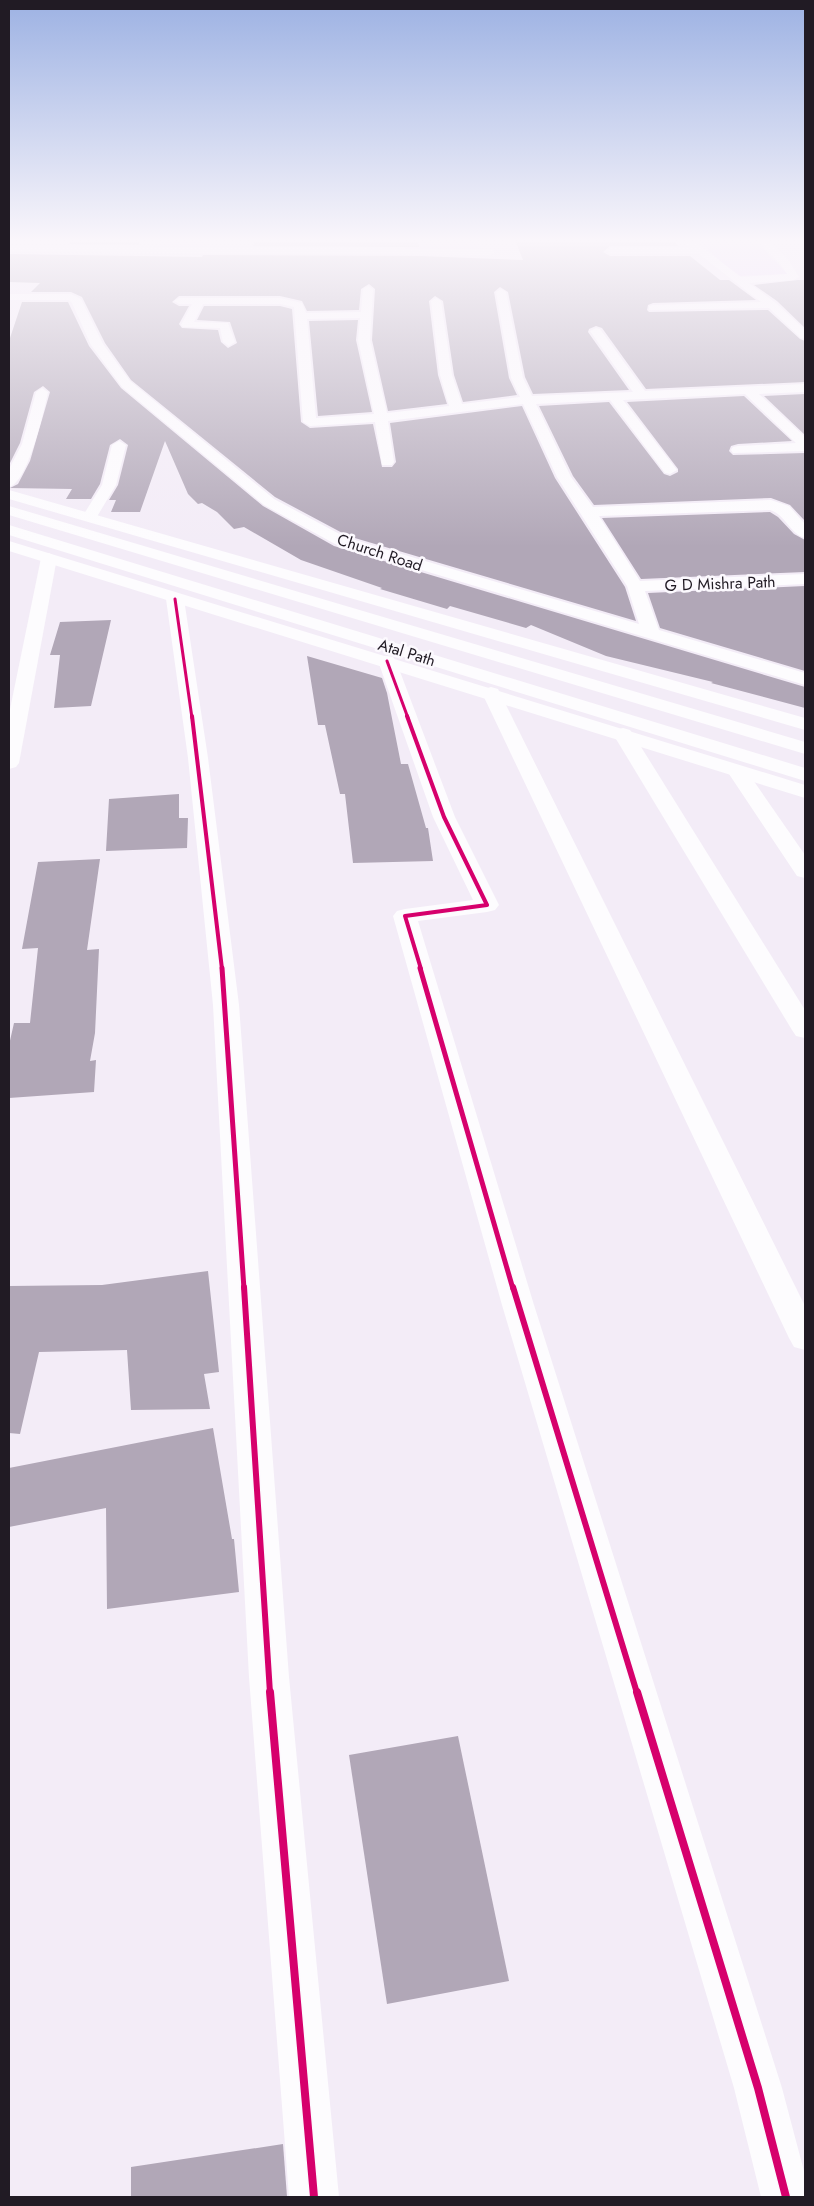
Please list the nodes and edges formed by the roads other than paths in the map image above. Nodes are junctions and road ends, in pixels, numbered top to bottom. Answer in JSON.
{"nodes":[{"id":1,"x":95,"y":341,"type":"edge"},
{"id":2,"x":303,"y":341,"type":"edge"},
{"id":3,"x":364,"y":341,"type":"edge"},
{"id":4,"x":441,"y":341,"type":"edge"},
{"id":5,"x":510,"y":341,"type":"edge"},
{"id":6,"x":603,"y":341,"type":"edge"},
{"id":7,"x":805,"y":388,"type":"edge"},
{"id":8,"x":748,"y":390,"type":"junction"},
{"id":9,"x":42,"y":392,"type":"dead end"},
{"id":10,"x":641,"y":394,"type":"junction"},
{"id":11,"x":613,"y":396,"type":"junction"},
{"id":12,"x":528,"y":400,"type":"junction"},
{"id":13,"x":457,"y":409,"type":"junction"},
{"id":14,"x":381,"y":418,"type":"junction"},
{"id":15,"x":120,"y":445,"type":"dead end"},
{"id":16,"x":805,"y":446,"type":"edge"},
{"id":17,"x":738,"y":450,"type":"dead end"},
{"id":18,"x":388,"y":462,"type":"dead end"},
{"id":19,"x":670,"y":470,"type":"dead end"},
{"id":20,"x":9,"y":483,"type":"edge"},
{"id":21,"x":9,"y":494,"type":"edge"},
{"id":22,"x":9,"y":510,"type":"edge"},
{"id":23,"x":588,"y":512,"type":"junction"},
{"id":24,"x":90,"y":517,"type":"junction"},
{"id":25,"x":9,"y":530,"type":"edge"},
{"id":26,"x":805,"y":533,"type":"edge"},
{"id":27,"x":9,"y":546,"type":"edge"},
{"id":28,"x":49,"y":558,"type":"junction"},
{"id":29,"x":805,"y":579,"type":"edge"},
{"id":30,"x":635,"y":586,"type":"junction"},
{"id":31,"x":175,"y":598,"type":"junction"},
{"id":32,"x":650,"y":632,"type":"junction"},
{"id":33,"x":387,"y":661,"type":"junction"},
{"id":34,"x":805,"y":678,"type":"edge"},
{"id":35,"x":492,"y":693,"type":"junction"},
{"id":36,"x":805,"y":724,"type":"edge"},
{"id":37,"x":623,"y":734,"type":"junction"},
{"id":38,"x":805,"y":748,"type":"edge"},
{"id":39,"x":9,"y":763,"type":"edge"},
{"id":40,"x":737,"y":770,"type":"junction"},
{"id":41,"x":805,"y":775,"type":"edge"},
{"id":42,"x":805,"y":792,"type":"edge"},
{"id":43,"x":805,"y":871,"type":"edge"},
{"id":44,"x":805,"y":1030,"type":"edge"},
{"id":45,"x":805,"y":1338,"type":"edge"},
{"id":46,"x":314,"y":2197,"type":"edge"},
{"id":47,"x":786,"y":2197,"type":"edge"}],
"edges":[{"from":1,"to":32,"type":"street","name":"Church Road"},
{"from":2,"to":14,"type":"street"},
{"from":3,"to":14,"type":"street"},
{"from":4,"to":13,"type":"street"},
{"from":5,"to":12,"type":"street"},
{"from":6,"to":10,"type":"street"},
{"from":7,"to":8,"type":"street"},
{"from":8,"to":10,"type":"street"},
{"from":8,"to":16,"type":"street"},
{"from":9,"to":20,"type":"street"},
{"from":10,"to":11,"type":"street"},
{"from":11,"to":12,"type":"street"},
{"from":11,"to":19,"type":"street"},
{"from":12,"to":13,"type":"street"},
{"from":12,"to":23,"type":"street"},
{"from":13,"to":14,"type":"street"},
{"from":14,"to":18,"type":"street"},
{"from":15,"to":24,"type":"street"},
{"from":16,"to":17,"type":"street"},
{"from":21,"to":24,"type":"street"},
{"from":22,"to":38,"type":"street","name":"Atal Path"},
{"from":23,"to":26,"type":"street"},
{"from":23,"to":30,"type":"street"},
{"from":24,"to":36,"type":"street"},
{"from":25,"to":41,"type":"street","name":"Atal Path"},
{"from":27,"to":28,"type":"street"},
{"from":28,"to":31,"type":"street"},
{"from":28,"to":39,"type":"street"},
{"from":29,"to":30,"type":"street","name":"G D Mishra Path"},
{"from":30,"to":32,"type":"street"},
{"from":31,"to":33,"type":"street"},
{"from":31,"to":46,"type":"street"},
{"from":32,"to":34,"type":"street","name":"Church Road"},
{"from":33,"to":35,"type":"street"},
{"from":33,"to":47,"type":"street"},
{"from":35,"to":37,"type":"street"},
{"from":35,"to":45,"type":"street"},
{"from":37,"to":40,"type":"street"},
{"from":37,"to":44,"type":"street"},
{"from":40,"to":42,"type":"street"},
{"from":40,"to":43,"type":"street"}]}
